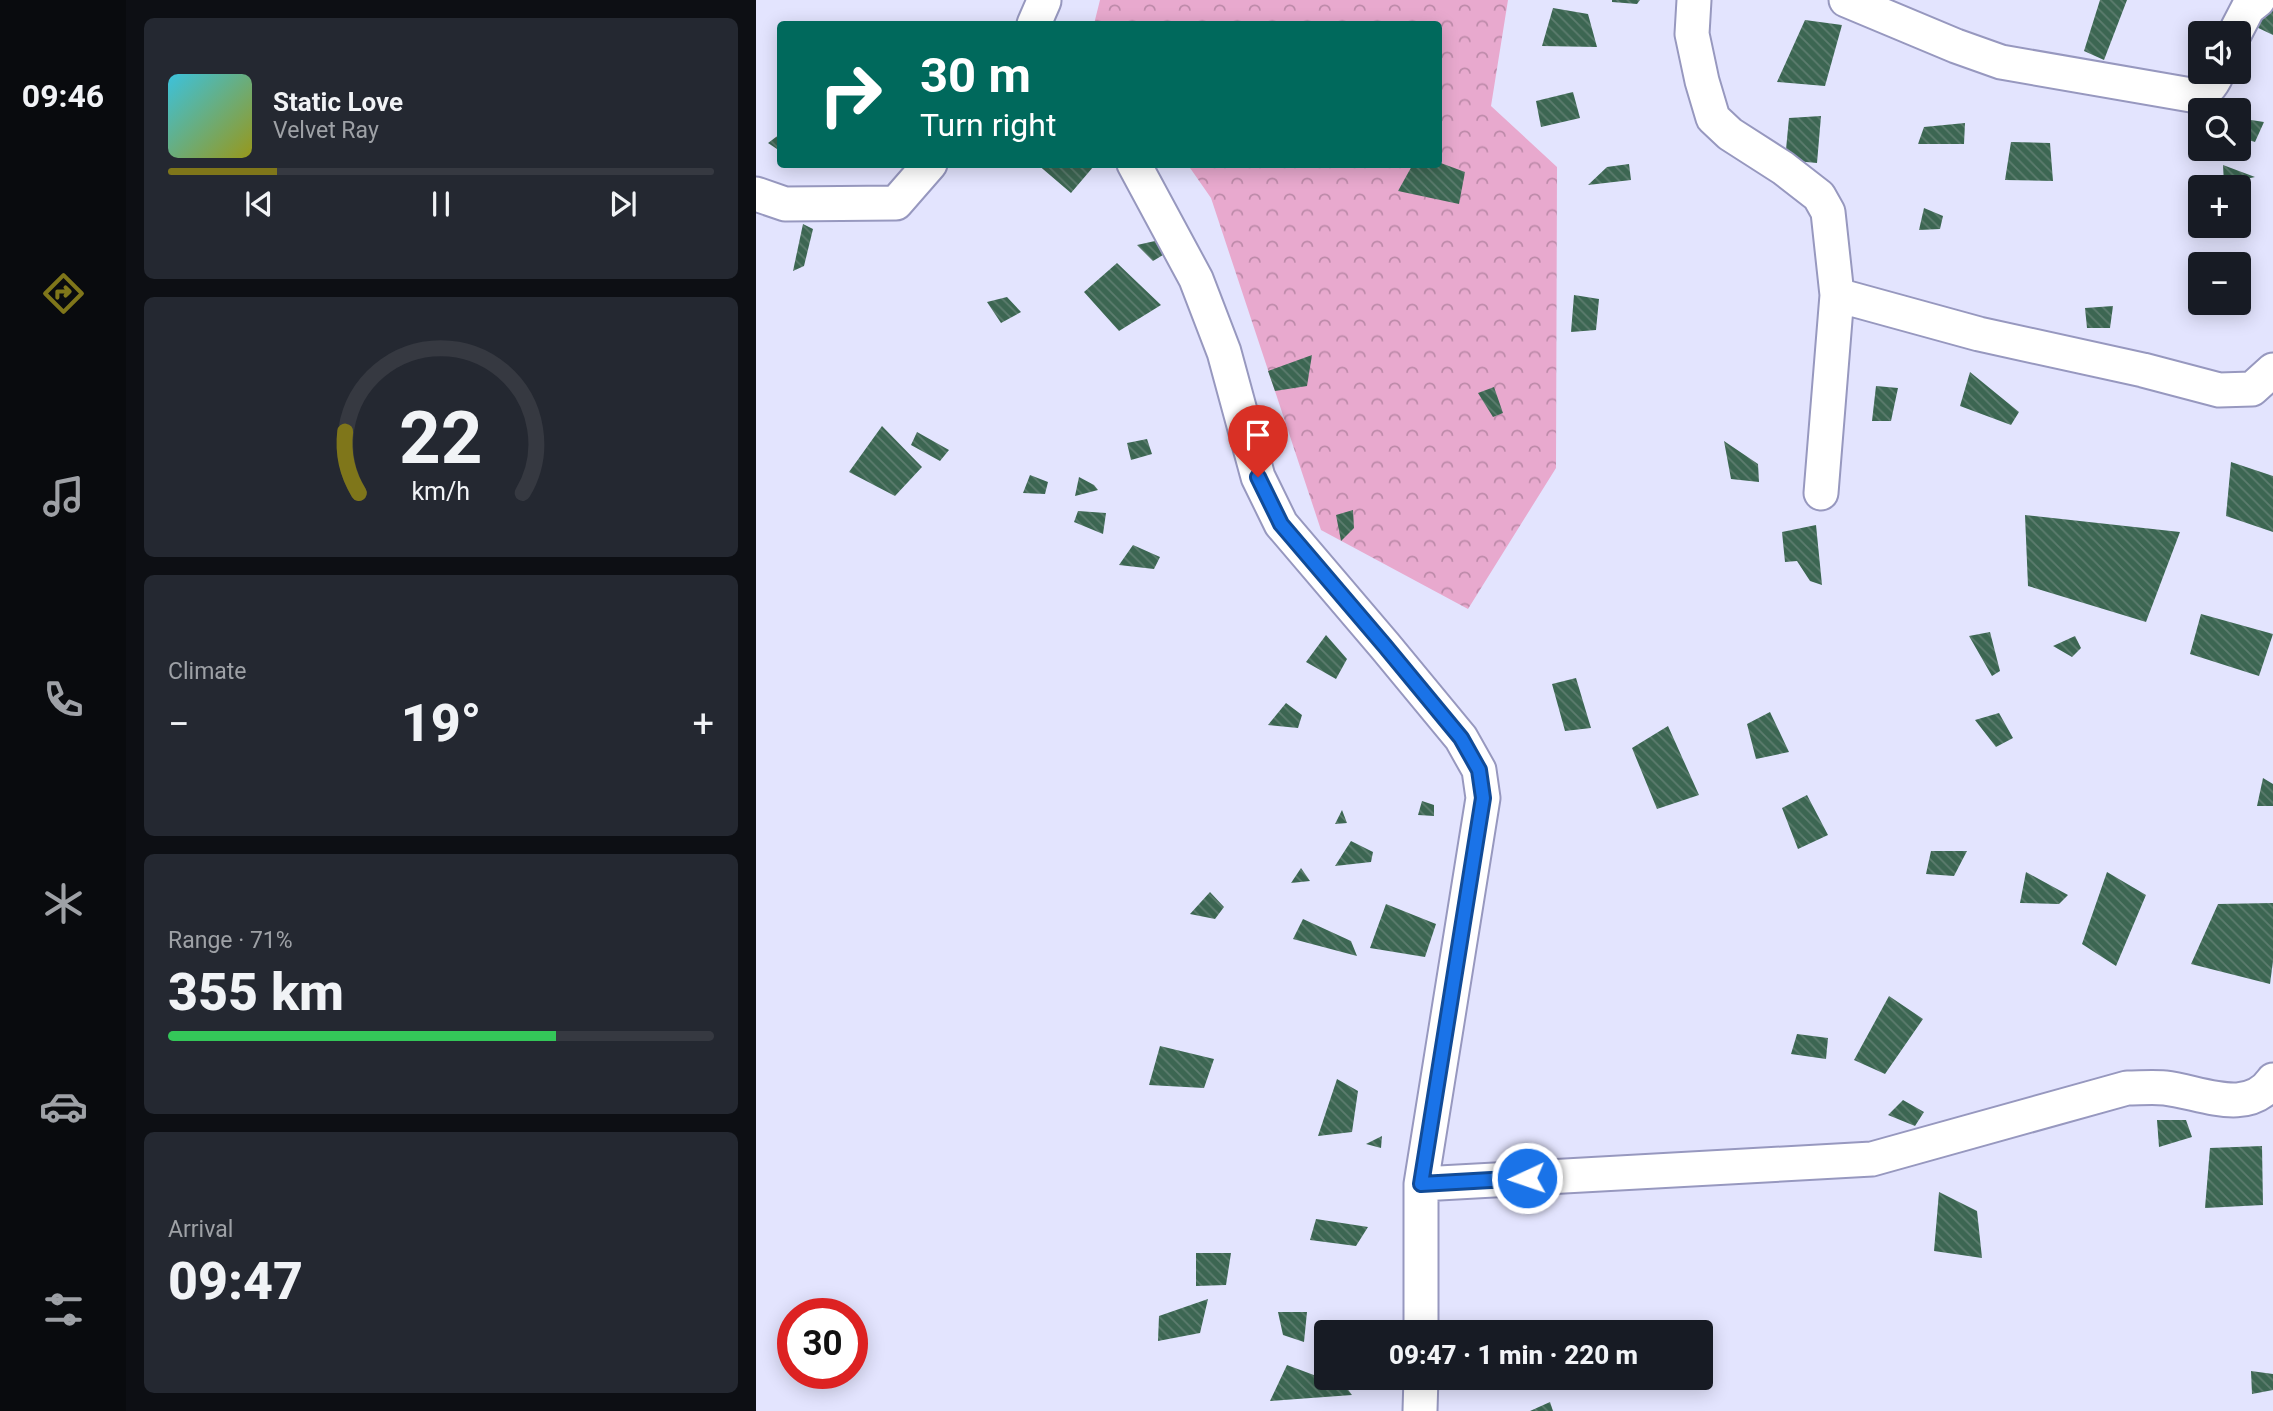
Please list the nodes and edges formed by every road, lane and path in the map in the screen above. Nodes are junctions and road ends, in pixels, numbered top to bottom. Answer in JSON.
{"nodes":[{"id":1,"x":1043,"y":0,"type":"edge"},
{"id":2,"x":1694,"y":0,"type":"edge"},
{"id":3,"x":1846,"y":0,"type":"edge"},
{"id":4,"x":2258,"y":0,"type":"edge"},
{"id":5,"x":1035,"y":21,"type":"edge"},
{"id":6,"x":2241,"y":21,"type":"edge"},
{"id":7,"x":2211,"y":84,"type":"edge"},
{"id":8,"x":927,"y":168,"type":"edge"},
{"id":9,"x":1136,"y":168,"type":"edge"},
{"id":10,"x":756,"y":194,"type":"edge"},
{"id":11,"x":1837,"y":295,"type":"junction"},
{"id":12,"x":2273,"y":370,"type":"edge"},
{"id":13,"x":1821,"y":494,"type":"dead end"},
{"id":14,"x":2273,"y":1080,"type":"edge"},
{"id":15,"x":1421,"y":1184,"type":"junction"},
{"id":16,"x":1421,"y":1320,"type":"edge"},
{"id":17,"x":1421,"y":1390,"type":"edge"},
{"id":18,"x":1420,"y":1411,"type":"edge"}],
"edges":[{"from":1,"to":5,"type":"street"},
{"from":2,"to":11,"type":"street"},
{"from":3,"to":7,"type":"street"},
{"from":4,"to":6,"type":"street"},
{"from":8,"to":10,"type":"street"},
{"from":9,"to":15,"type":"street"},
{"from":11,"to":12,"type":"street"},
{"from":11,"to":13,"type":"street"},
{"from":14,"to":15,"type":"street"},
{"from":15,"to":16,"type":"street"},
{"from":17,"to":18,"type":"street"}]}
